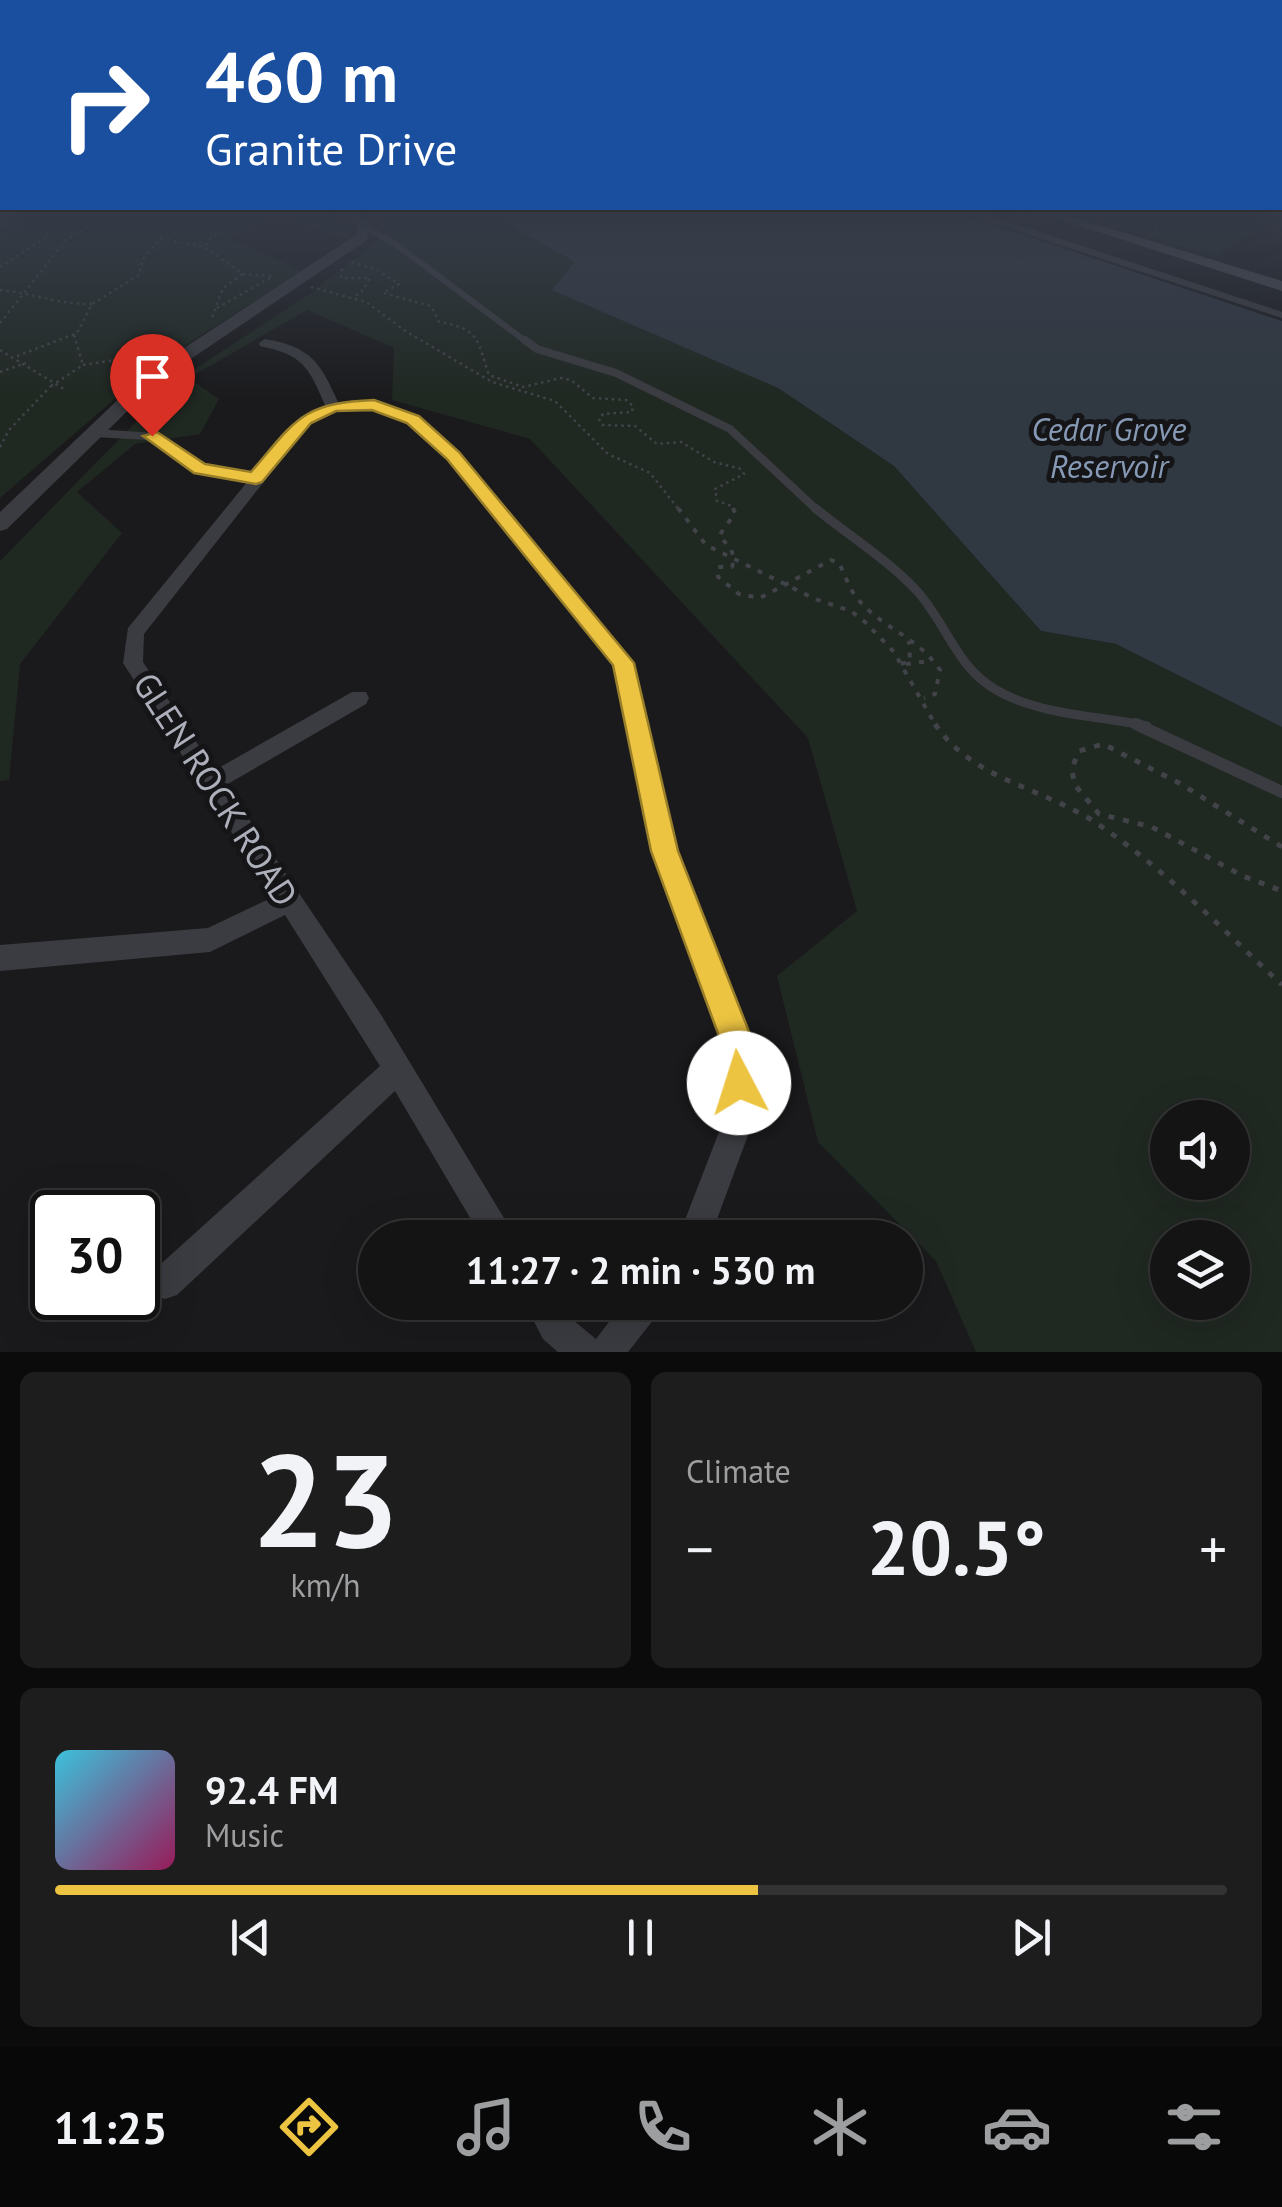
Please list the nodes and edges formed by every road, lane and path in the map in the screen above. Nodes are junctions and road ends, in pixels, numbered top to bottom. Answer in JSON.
{"nodes":[{"id":1,"x":41,"y":273,"type":"edge"},
{"id":2,"x":139,"y":273,"type":"edge"},
{"id":3,"x":311,"y":273,"type":"edge"},
{"id":4,"x":341,"y":273,"type":"edge"},
{"id":5,"x":382,"y":273,"type":"edge"},
{"id":6,"x":434,"y":273,"type":"edge"},
{"id":7,"x":1157,"y":273,"type":"edge"},
{"id":8,"x":1240,"y":273,"type":"edge"},
{"id":9,"x":243,"y":274,"type":"joint"},
{"id":10,"x":274,"y":276,"type":"junction"},
{"id":11,"x":300,"y":281,"type":"junction"},
{"id":12,"x":1282,"y":286,"type":"edge"},
{"id":13,"x":0,"y":290,"type":"edge"},
{"id":14,"x":26,"y":292,"type":"junction"},
{"id":15,"x":349,"y":297,"type":"junction"},
{"id":16,"x":92,"y":304,"type":"junction"},
{"id":17,"x":215,"y":309,"type":"junction"},
{"id":18,"x":1282,"y":314,"type":"edge"},
{"id":19,"x":208,"y":322,"type":"dead end"},
{"id":20,"x":0,"y":323,"type":"edge"},
{"id":21,"x":77,"y":332,"type":"junction"},
{"id":22,"x":180,"y":339,"type":"dead end"},
{"id":23,"x":265,"y":343,"type":"dead end"},
{"id":24,"x":0,"y":350,"type":"edge"},
{"id":25,"x":18,"y":356,"type":"junction"},
{"id":26,"x":26,"y":363,"type":"junction"},
{"id":27,"x":84,"y":365,"type":"junction"},
{"id":28,"x":0,"y":372,"type":"edge"},
{"id":29,"x":51,"y":386,"type":"junction"},
{"id":30,"x":64,"y":389,"type":"dead end"},
{"id":31,"x":333,"y":407,"type":"junction"},
{"id":32,"x":94,"y":433,"type":"junction"},
{"id":33,"x":0,"y":447,"type":"edge"},
{"id":34,"x":256,"y":478,"type":"junction"},
{"id":35,"x":0,"y":524,"type":"edge"},
{"id":36,"x":735,"y":558,"type":"junction"},
{"id":37,"x":786,"y":581,"type":"junction"},
{"id":38,"x":909,"y":640,"type":"junction"},
{"id":39,"x":931,"y":661,"type":"junction"},
{"id":40,"x":901,"y":664,"type":"junction"},
{"id":41,"x":359,"y":698,"type":"dead end"},
{"id":42,"x":922,"y":699,"type":"junction"},
{"id":43,"x":213,"y":782,"type":"junction"},
{"id":44,"x":1282,"y":792,"type":"edge"},
{"id":45,"x":1099,"y":815,"type":"junction"},
{"id":46,"x":1090,"y":819,"type":"junction"},
{"id":47,"x":1282,"y":847,"type":"edge"},
{"id":48,"x":1282,"y":891,"type":"edge"},
{"id":49,"x":289,"y":901,"type":"junction"},
{"id":50,"x":0,"y":958,"type":"edge"},
{"id":51,"x":1282,"y":985,"type":"edge"},
{"id":52,"x":397,"y":1069,"type":"junction"},
{"id":53,"x":489,"y":1220,"type":"edge"},
{"id":54,"x":701,"y":1220,"type":"edge"},
{"id":55,"x":166,"y":1284,"type":"dead end"},
{"id":56,"x":551,"y":1320,"type":"edge"},
{"id":57,"x":632,"y":1320,"type":"edge"},
{"id":58,"x":585,"y":1352,"type":"edge"},
{"id":59,"x":607,"y":1352,"type":"edge"}],
"edges":[{"from":1,"to":14,"type":"path"},
{"from":2,"to":16,"type":"path"},
{"from":3,"to":11,"type":"street"},
{"from":4,"to":15,"type":"path"},
{"from":5,"to":36,"type":"path"},
{"from":6,"to":44,"type":"lane"},
{"from":7,"to":18,"type":"lane"},
{"from":8,"to":12,"type":"main road"},
{"from":9,"to":10,"type":"path"},
{"from":9,"to":17,"type":"path"},
{"from":10,"to":11,"type":"path"},
{"from":10,"to":17,"type":"path"},
{"from":11,"to":15,"type":"path"},
{"from":11,"to":32,"type":"street"},
{"from":13,"to":14,"type":"path"},
{"from":14,"to":16,"type":"path"},
{"from":14,"to":20,"type":"path"},
{"from":15,"to":36,"type":"path"},
{"from":16,"to":21,"type":"path"},
{"from":17,"to":19,"type":"path"},
{"from":21,"to":25,"type":"path"},
{"from":21,"to":27,"type":"path"},
{"from":22,"to":27,"type":"path"},
{"from":23,"to":31,"type":"street"},
{"from":24,"to":25,"type":"path"},
{"from":25,"to":26,"type":"path"},
{"from":26,"to":28,"type":"path"},
{"from":26,"to":29,"type":"path"},
{"from":27,"to":29,"type":"path"},
{"from":29,"to":30,"type":"path"},
{"from":29,"to":33,"type":"path"},
{"from":31,"to":34,"type":"street","name":"GLEN ROCK ROAD"},
{"from":31,"to":54,"type":"street"},
{"from":32,"to":34,"type":"street"},
{"from":32,"to":35,"type":"street"},
{"from":34,"to":43,"type":"street","name":"GLEN ROCK ROAD"},
{"from":36,"to":37,"type":"path"},
{"from":36,"to":37,"type":"path"},
{"from":37,"to":38,"type":"path"},
{"from":37,"to":40,"type":"path"},
{"from":38,"to":39,"type":"path"},
{"from":38,"to":40,"type":"path"},
{"from":39,"to":40,"type":"path"},
{"from":39,"to":42,"type":"path"},
{"from":40,"to":42,"type":"path"},
{"from":41,"to":43,"type":"street"},
{"from":42,"to":46,"type":"path"},
{"from":43,"to":49,"type":"street","name":"GLEN ROCK ROAD"},
{"from":45,"to":46,"type":"path"},
{"from":45,"to":47,"type":"path"},
{"from":45,"to":48,"type":"path"},
{"from":46,"to":51,"type":"path"},
{"from":49,"to":50,"type":"street"},
{"from":49,"to":52,"type":"street","name":"GLEN ROCK ROAD"},
{"from":52,"to":53,"type":"street","name":"GLEN ROCK ROAD"},
{"from":52,"to":55,"type":"street"},
{"from":56,"to":58,"type":"street"},
{"from":57,"to":59,"type":"street"}]}
